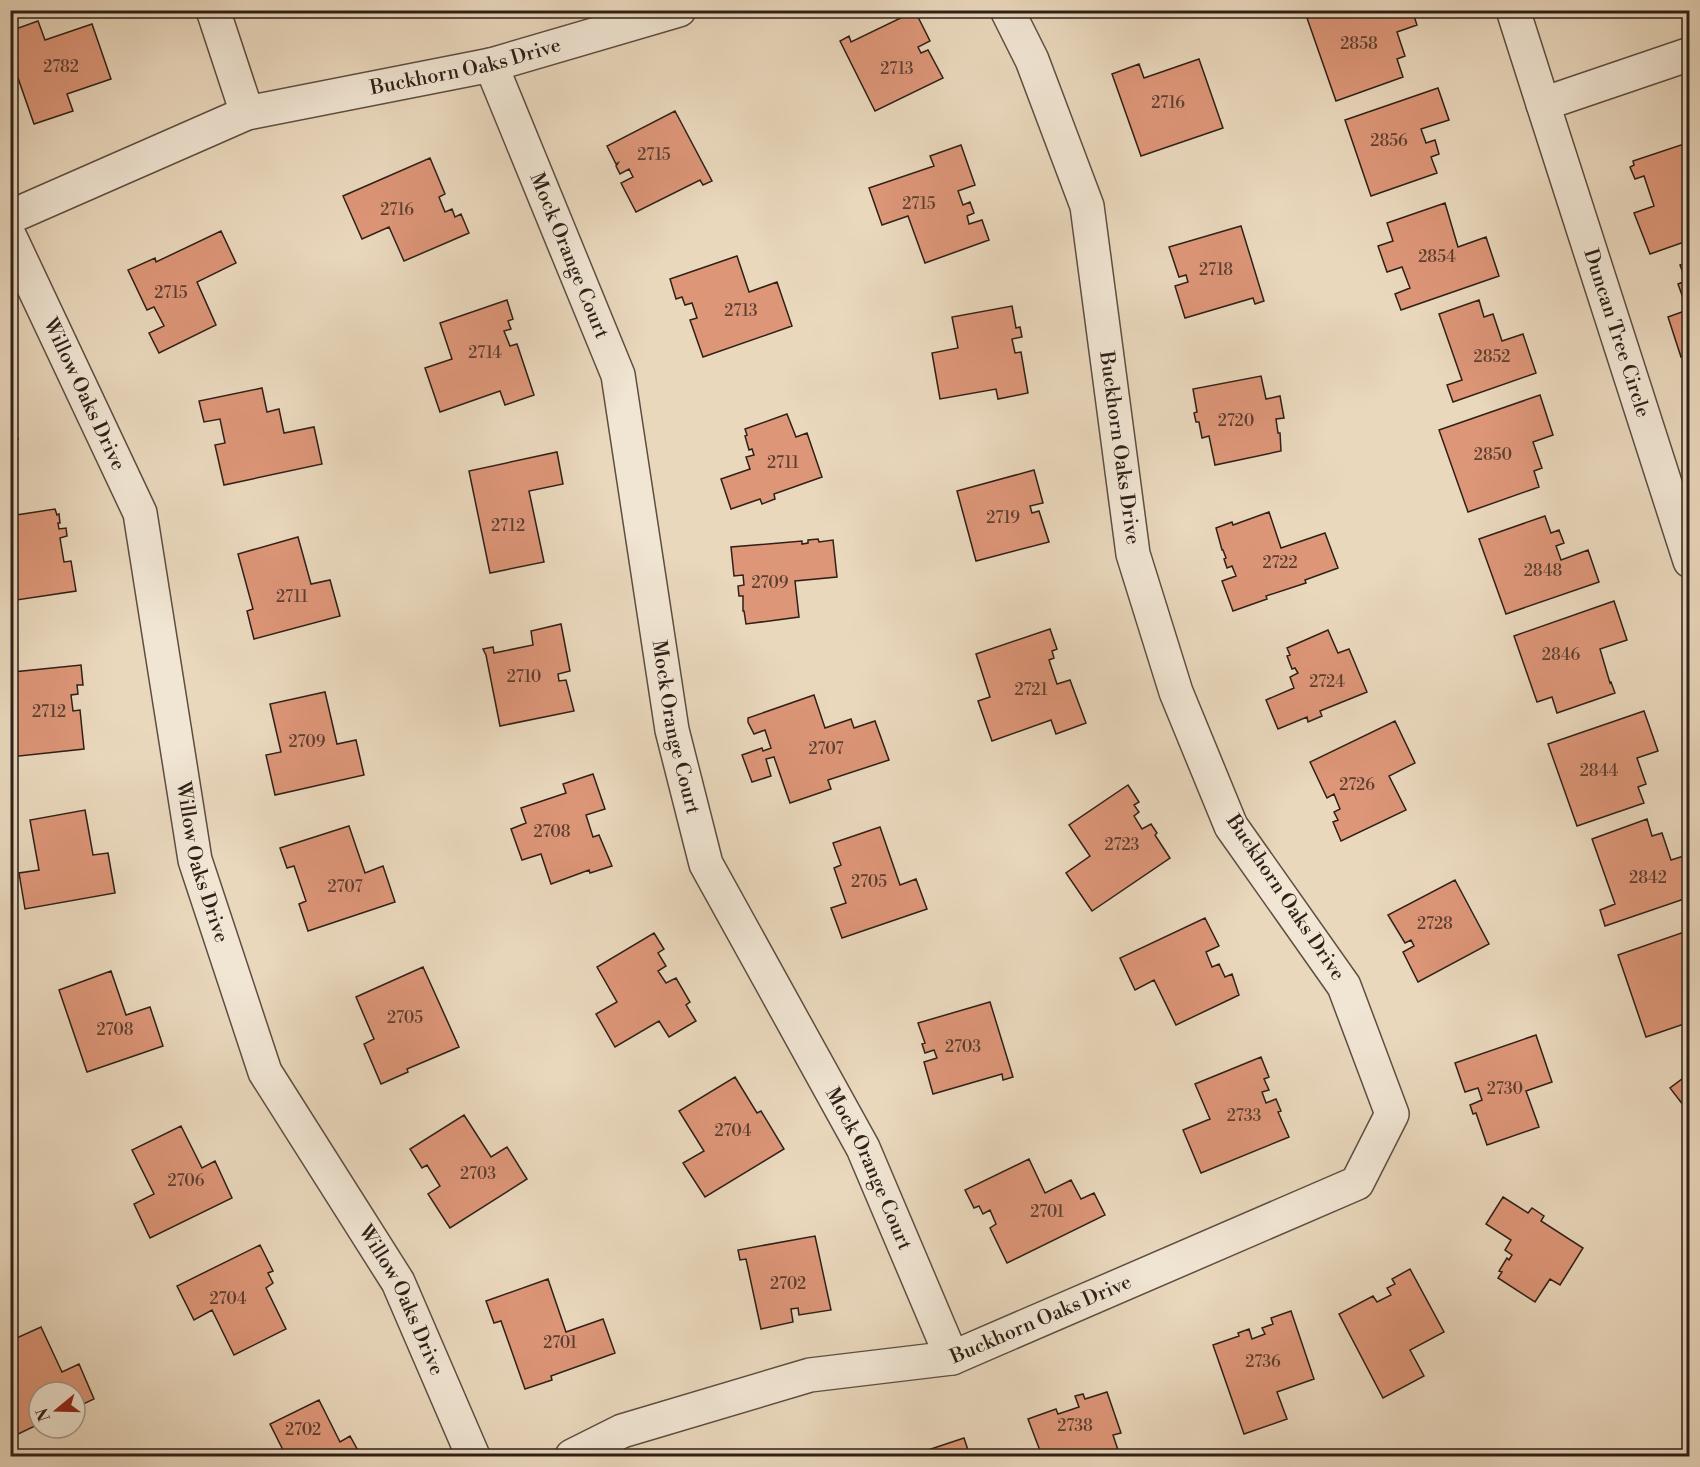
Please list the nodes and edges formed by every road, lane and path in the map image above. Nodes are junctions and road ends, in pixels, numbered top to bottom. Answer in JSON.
{"nodes":[{"id":1,"x":213,"y":10,"type":"edge"},
{"id":2,"x":679,"y":10,"type":"edge"},
{"id":3,"x":1007,"y":10,"type":"edge"},
{"id":4,"x":1513,"y":10,"type":"edge"},
{"id":5,"x":1689,"y":54,"type":"edge"},
{"id":6,"x":491,"y":65,"type":"junction"},
{"id":7,"x":1543,"y":104,"type":"junction"},
{"id":8,"x":247,"y":113,"type":"junction"},
{"id":9,"x":10,"y":218,"type":"edge"},
{"id":10,"x":10,"y":237,"type":"edge"},
{"id":11,"x":1689,"y":561,"type":"edge"},
{"id":12,"x":952,"y":1358,"type":"junction"},
{"id":13,"x":473,"y":1456,"type":"edge"},
{"id":14,"x":572,"y":1456,"type":"edge"}],
"edges":[{"from":1,"to":8,"type":"street"},
{"from":2,"to":6,"type":"street","name":"Buckhorn Oaks Drive"},
{"from":3,"to":12,"type":"street","name":"Buckhorn Oaks Drive"},
{"from":4,"to":7,"type":"street","name":"Duncan Tree Circle"},
{"from":5,"to":7,"type":"street"},
{"from":6,"to":8,"type":"street","name":"Buckhorn Oaks Drive"},
{"from":6,"to":12,"type":"street","name":"Mock Orange Court"},
{"from":7,"to":11,"type":"street","name":"Duncan Tree Circle"},
{"from":8,"to":9,"type":"street","name":"Buckhorn Oaks Drive"},
{"from":10,"to":13,"type":"street","name":"Willow Oaks Drive"},
{"from":12,"to":14,"type":"street","name":"Buckhorn Oaks Drive"}]}
